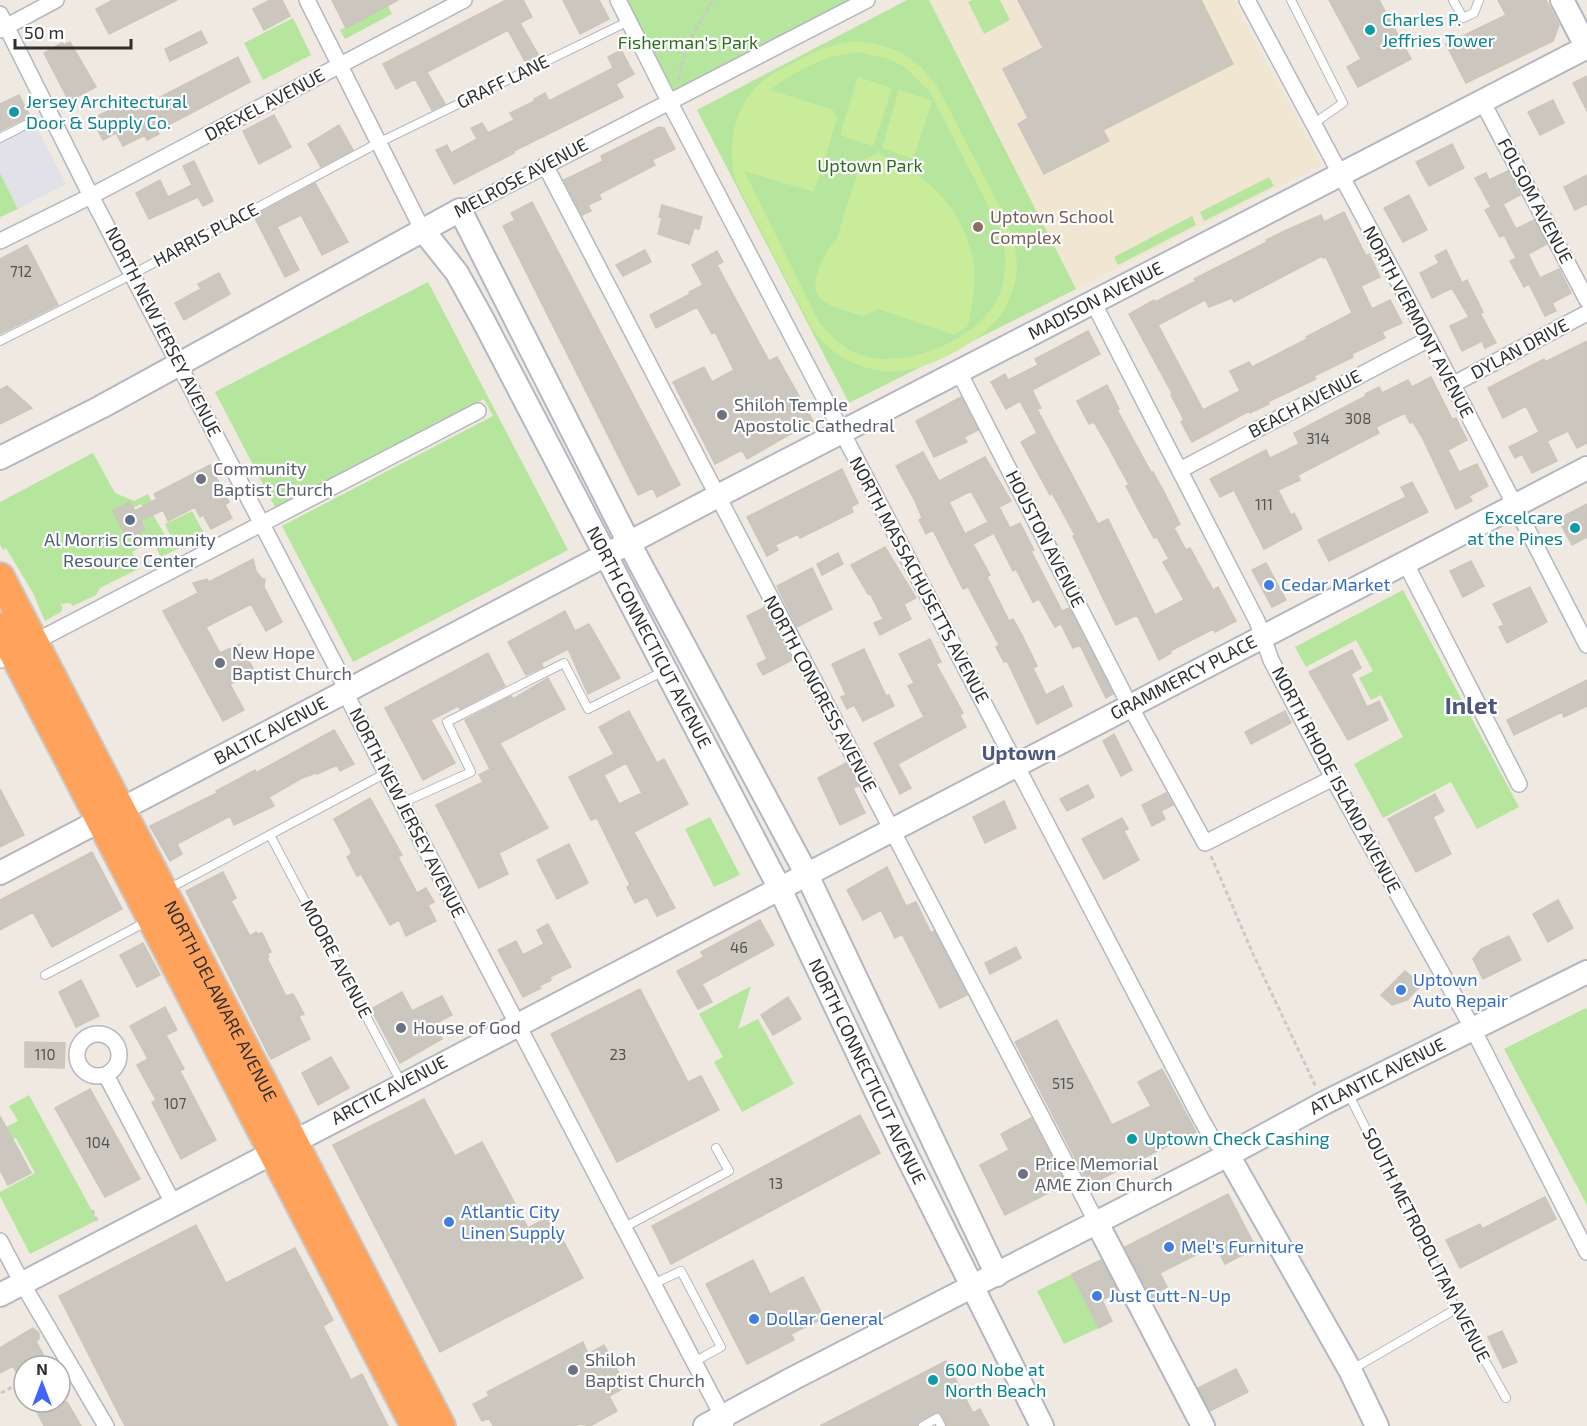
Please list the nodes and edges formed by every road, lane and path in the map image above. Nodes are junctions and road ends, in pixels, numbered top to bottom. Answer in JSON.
{"nodes":[{"id":1,"x":56,"y":0,"type":"edge"},
{"id":2,"x":306,"y":0,"type":"edge"},
{"id":3,"x":464,"y":0,"type":"edge"},
{"id":4,"x":618,"y":0,"type":"edge"},
{"id":5,"x":713,"y":0,"type":"edge"},
{"id":6,"x":867,"y":0,"type":"edge"},
{"id":7,"x":1247,"y":0,"type":"edge"},
{"id":8,"x":1292,"y":0,"type":"edge"},
{"id":9,"x":1454,"y":0,"type":"edge"},
{"id":10,"x":1479,"y":0,"type":"edge"},
{"id":11,"x":1562,"y":0,"type":"edge"},
{"id":12,"x":629,"y":21,"type":"junction"},
{"id":13,"x":2,"y":24,"type":"edge"},
{"id":14,"x":1587,"y":47,"type":"edge"},
{"id":15,"x":339,"y":66,"type":"junction"},
{"id":16,"x":669,"y":101,"type":"junction"},
{"id":17,"x":1482,"y":101,"type":"junction"},
{"id":18,"x":33,"y":120,"type":"dead end"},
{"id":19,"x":1313,"y":124,"type":"junction"},
{"id":20,"x":0,"y":138,"type":"edge"},
{"id":21,"x":378,"y":143,"type":"junction"},
{"id":22,"x":545,"y":165,"type":"junction"},
{"id":23,"x":1340,"y":174,"type":"junction"},
{"id":24,"x":92,"y":195,"type":"junction"},
{"id":25,"x":460,"y":210,"type":"junction"},
{"id":26,"x":422,"y":229,"type":"junction"},
{"id":27,"x":0,"y":241,"type":"edge"},
{"id":28,"x":133,"y":274,"type":"junction"},
{"id":29,"x":1587,"y":300,"type":"edge"},
{"id":30,"x":1094,"y":302,"type":"junction"},
{"id":31,"x":1587,"y":313,"type":"edge"},
{"id":32,"x":1429,"y":339,"type":"junction"},
{"id":33,"x":0,"y":341,"type":"edge"},
{"id":34,"x":179,"y":364,"type":"junction"},
{"id":35,"x":959,"y":372,"type":"junction"},
{"id":36,"x":1452,"y":385,"type":"junction"},
{"id":37,"x":478,"y":411,"type":"dead end"},
{"id":38,"x":842,"y":433,"type":"junction"},
{"id":39,"x":0,"y":458,"type":"edge"},
{"id":40,"x":1587,"y":468,"type":"edge"},
{"id":41,"x":1180,"y":470,"type":"junction"},
{"id":42,"x":716,"y":496,"type":"junction"},
{"id":43,"x":1515,"y":506,"type":"junction"},
{"id":44,"x":262,"y":524,"type":"junction"},
{"id":45,"x":629,"y":543,"type":"junction"},
{"id":46,"x":605,"y":556,"type":"junction"},
{"id":47,"x":1406,"y":564,"type":"junction"},
{"id":48,"x":0,"y":577,"type":"edge"},
{"id":49,"x":0,"y":627,"type":"edge"},
{"id":50,"x":1262,"y":637,"type":"junction"},
{"id":51,"x":1587,"y":645,"type":"edge"},
{"id":52,"x":16,"y":652,"type":"edge"},
{"id":53,"x":665,"y":670,"type":"junction"},
{"id":54,"x":345,"y":692,"type":"junction"},
{"id":55,"x":1130,"y":706,"type":"junction"},
{"id":56,"x":1016,"y":765,"type":"junction"},
{"id":57,"x":386,"y":773,"type":"junction"},
{"id":58,"x":1333,"y":778,"type":"junction"},
{"id":59,"x":1519,"y":784,"type":"dead end"},
{"id":60,"x":402,"y":804,"type":"junction"},
{"id":61,"x":111,"y":815,"type":"junction"},
{"id":62,"x":890,"y":828,"type":"junction"},
{"id":63,"x":270,"y":835,"type":"junction"},
{"id":64,"x":1205,"y":843,"type":"junction"},
{"id":65,"x":0,"y":873,"type":"edge"},
{"id":66,"x":806,"y":873,"type":"junction"},
{"id":67,"x":779,"y":887,"type":"junction"},
{"id":68,"x":164,"y":891,"type":"junction"},
{"id":69,"x":152,"y":919,"type":"junction"},
{"id":70,"x":1587,"y":972,"type":"edge"},
{"id":71,"x":45,"y":975,"type":"dead end"},
{"id":72,"x":517,"y":1024,"type":"junction"},
{"id":73,"x":1473,"y":1029,"type":"junction"},
{"id":74,"x":106,"y":1075,"type":"dead end"},
{"id":75,"x":402,"y":1083,"type":"junction"},
{"id":76,"x":1347,"y":1091,"type":"junction"},
{"id":77,"x":1324,"y":1103,"type":"junction"},
{"id":78,"x":283,"y":1147,"type":"junction"},
{"id":79,"x":716,"y":1148,"type":"dead end"},
{"id":80,"x":1228,"y":1155,"type":"junction"},
{"id":81,"x":173,"y":1203,"type":"junction"},
{"id":82,"x":1097,"y":1223,"type":"junction"},
{"id":83,"x":623,"y":1228,"type":"junction"},
{"id":84,"x":0,"y":1241,"type":"edge"},
{"id":85,"x":1587,"y":1252,"type":"edge"},
{"id":86,"x":997,"y":1275,"type":"junction"},
{"id":87,"x":22,"y":1283,"type":"junction"},
{"id":88,"x":653,"y":1284,"type":"junction"},
{"id":89,"x":971,"y":1287,"type":"junction"},
{"id":90,"x":0,"y":1295,"type":"edge"},
{"id":91,"x":1456,"y":1309,"type":"junction"},
{"id":92,"x":694,"y":1362,"type":"junction"},
{"id":93,"x":1350,"y":1370,"type":"junction"},
{"id":94,"x":1506,"y":1398,"type":"dead end"},
{"id":95,"x":718,"y":1423,"type":"edge"},
{"id":96,"x":106,"y":1426,"type":"edge"},
{"id":97,"x":415,"y":1426,"type":"edge"},
{"id":98,"x":441,"y":1426,"type":"edge"},
{"id":99,"x":922,"y":1426,"type":"edge"},
{"id":100,"x":941,"y":1426,"type":"edge"},
{"id":101,"x":1042,"y":1426,"type":"edge"},
{"id":102,"x":1203,"y":1426,"type":"edge"},
{"id":103,"x":1377,"y":1426,"type":"edge"}],
"edges":[{"from":1,"to":13,"type":"street"},
{"from":2,"to":15,"type":"street","name":"NORTH CONNECTICUT AVENUE"},
{"from":3,"to":15,"type":"street","name":"DREXEL AVENUE"},
{"from":4,"to":12,"type":"street","name":"NORTH MASSACHUSETTS AVENUE"},
{"from":5,"to":16,"type":"path"},
{"from":6,"to":16,"type":"street","name":"MELROSE AVENUE"},
{"from":7,"to":19,"type":"street","name":"NORTH VERMONT AVENUE"},
{"from":8,"to":19,"type":"lane"},
{"from":9,"to":10,"type":"lane"},
{"from":11,"to":14,"type":"street"},
{"from":12,"to":16,"type":"street","name":"NORTH MASSACHUSETTS AVENUE"},
{"from":12,"to":21,"type":"lane","name":"GRAFF LANE"},
{"from":13,"to":24,"type":"street","name":"NORTH NEW JERSEY AVENUE"},
{"from":14,"to":17,"type":"street","name":"MADISON AVENUE"},
{"from":15,"to":21,"type":"street","name":"NORTH CONNECTICUT AVENUE"},
{"from":15,"to":24,"type":"street","name":"DREXEL AVENUE"},
{"from":16,"to":22,"type":"street","name":"MELROSE AVENUE"},
{"from":16,"to":38,"type":"street","name":"NORTH MASSACHUSETTS AVENUE"},
{"from":17,"to":23,"type":"street","name":"MADISON AVENUE"},
{"from":17,"to":29,"type":"street","name":"FOLSOM AVENUE"},
{"from":18,"to":20,"type":"lane"},
{"from":19,"to":23,"type":"street","name":"NORTH VERMONT AVENUE"},
{"from":21,"to":26,"type":"street","name":"NORTH CONNECTICUT AVENUE"},
{"from":21,"to":28,"type":"lane","name":"HARRIS PLACE"},
{"from":22,"to":25,"type":"street","name":"MELROSE AVENUE"},
{"from":22,"to":42,"type":"street","name":"NORTH CONGRESS AVENUE"},
{"from":23,"to":30,"type":"street","name":"MADISON AVENUE"},
{"from":23,"to":32,"type":"street","name":"NORTH VERMONT AVENUE"},
{"from":24,"to":27,"type":"street","name":"DREXEL AVENUE"},
{"from":24,"to":28,"type":"street","name":"NORTH NEW JERSEY AVENUE"},
{"from":25,"to":26,"type":"street","name":"MELROSE AVENUE"},
{"from":25,"to":45,"type":"street","name":"NORTH CONNECTICUT AVENUE"},
{"from":26,"to":34,"type":"street","name":"MELROSE AVENUE"},
{"from":26,"to":46,"type":"street","name":"NORTH CONNECTICUT AVENUE"},
{"from":28,"to":33,"type":"lane","name":"HARRIS PLACE"},
{"from":28,"to":34,"type":"street","name":"NORTH NEW JERSEY AVENUE"},
{"from":30,"to":35,"type":"street","name":"MADISON AVENUE"},
{"from":30,"to":41,"type":"street","name":"NORTH RHODE ISLAND AVENUE"},
{"from":31,"to":36,"type":"street","name":"DYLAN DRIVE"},
{"from":32,"to":36,"type":"street","name":"NORTH VERMONT AVENUE"},
{"from":32,"to":41,"type":"street","name":"BEACH AVENUE"},
{"from":34,"to":39,"type":"street","name":"MELROSE AVENUE"},
{"from":34,"to":44,"type":"street","name":"NORTH NEW JERSEY AVENUE"},
{"from":35,"to":38,"type":"street","name":"MADISON AVENUE"},
{"from":35,"to":55,"type":"street","name":"HOUSTON AVENUE"},
{"from":36,"to":43,"type":"street","name":"NORTH VERMONT AVENUE"},
{"from":37,"to":44,"type":"street"},
{"from":38,"to":42,"type":"street","name":"MADISON AVENUE"},
{"from":38,"to":56,"type":"street","name":"NORTH MASSACHUSETTS AVENUE"},
{"from":40,"to":43,"type":"street","name":"GRAMMERCY PLACE"},
{"from":41,"to":50,"type":"street","name":"NORTH RHODE ISLAND AVENUE"},
{"from":42,"to":45,"type":"street","name":"MADISON AVENUE"},
{"from":42,"to":62,"type":"street","name":"NORTH CONGRESS AVENUE"},
{"from":43,"to":47,"type":"street","name":"GRAMMERCY PLACE"},
{"from":43,"to":51,"type":"street","name":"NORTH VERMONT AVENUE"},
{"from":44,"to":52,"type":"street"},
{"from":44,"to":54,"type":"street","name":"NORTH NEW JERSEY AVENUE"},
{"from":45,"to":46,"type":"street","name":"MADISON AVENUE"},
{"from":45,"to":66,"type":"street","name":"NORTH CONNECTICUT AVENUE"},
{"from":46,"to":53,"type":"street","name":"NORTH CONNECTICUT AVENUE"},
{"from":46,"to":54,"type":"street","name":"BALTIC AVENUE"},
{"from":47,"to":50,"type":"street","name":"GRAMMERCY PLACE"},
{"from":47,"to":59,"type":"street"},
{"from":48,"to":52,"type":"highway","name":"NORTH DELAWARE AVENUE"},
{"from":49,"to":52,"type":"highway","name":"NORTH DELAWARE AVENUE"},
{"from":50,"to":55,"type":"street","name":"GRAMMERCY PLACE"},
{"from":50,"to":58,"type":"street","name":"NORTH RHODE ISLAND AVENUE"},
{"from":52,"to":61,"type":"highway","name":"NORTH DELAWARE AVENUE"},
{"from":53,"to":60,"type":"lane"},
{"from":53,"to":67,"type":"street","name":"NORTH CONNECTICUT AVENUE"},
{"from":54,"to":57,"type":"street","name":"NORTH NEW JERSEY AVENUE"},
{"from":54,"to":61,"type":"street","name":"BALTIC AVENUE"},
{"from":55,"to":56,"type":"street","name":"GRAMMERCY PLACE"},
{"from":55,"to":64,"type":"street","name":"HOUSTON AVENUE"},
{"from":56,"to":62,"type":"street","name":"GRAMMERCY PLACE"},
{"from":56,"to":80,"type":"street","name":"NORTH MASSACHUSETTS AVENUE"},
{"from":57,"to":60,"type":"street","name":"NORTH NEW JERSEY AVENUE"},
{"from":57,"to":63,"type":"lane"},
{"from":58,"to":64,"type":"street"},
{"from":58,"to":73,"type":"street","name":"NORTH RHODE ISLAND AVENUE"},
{"from":60,"to":72,"type":"street","name":"NORTH NEW JERSEY AVENUE"},
{"from":61,"to":65,"type":"street","name":"BALTIC AVENUE"},
{"from":61,"to":68,"type":"highway","name":"NORTH DELAWARE AVENUE"},
{"from":61,"to":69,"type":"highway","name":"NORTH DELAWARE AVENUE"},
{"from":62,"to":66,"type":"street","name":"GRAMMERCY PLACE"},
{"from":62,"to":82,"type":"street","name":"NORTH CONGRESS AVENUE"},
{"from":63,"to":68,"type":"lane"},
{"from":63,"to":75,"type":"lane","name":"MOORE AVENUE"},
{"from":64,"to":77,"type":"path"},
{"from":66,"to":67,"type":"street","name":"GRAMMERCY PLACE"},
{"from":66,"to":86,"type":"street","name":"NORTH CONNECTICUT AVENUE"},
{"from":67,"to":72,"type":"street","name":"ARCTIC AVENUE"},
{"from":67,"to":89,"type":"street","name":"NORTH CONNECTICUT AVENUE"},
{"from":68,"to":78,"type":"highway","name":"NORTH DELAWARE AVENUE"},
{"from":69,"to":71,"type":"lane"},
{"from":69,"to":78,"type":"highway","name":"NORTH DELAWARE AVENUE"},
{"from":70,"to":73,"type":"street","name":"ATLANTIC AVENUE"},
{"from":72,"to":75,"type":"street","name":"ARCTIC AVENUE"},
{"from":72,"to":83,"type":"street","name":"NORTH NEW JERSEY AVENUE"},
{"from":73,"to":76,"type":"street","name":"ATLANTIC AVENUE"},
{"from":73,"to":85,"type":"street","name":"NORTH RHODE ISLAND AVENUE"},
{"from":74,"to":81,"type":"street"},
{"from":75,"to":78,"type":"street","name":"ARCTIC AVENUE"},
{"from":76,"to":77,"type":"street","name":"ATLANTIC AVENUE"},
{"from":76,"to":91,"type":"lane","name":"SOUTH METROPOLITAN AVENUE"},
{"from":77,"to":80,"type":"street","name":"ATLANTIC AVENUE"},
{"from":78,"to":81,"type":"street","name":"ARCTIC AVENUE"},
{"from":78,"to":97,"type":"highway","name":"NORTH DELAWARE AVENUE"},
{"from":78,"to":98,"type":"highway","name":"NORTH DELAWARE AVENUE"},
{"from":79,"to":83,"type":"lane"},
{"from":80,"to":82,"type":"street","name":"ATLANTIC AVENUE"},
{"from":80,"to":93,"type":"street"},
{"from":81,"to":87,"type":"street","name":"ARCTIC AVENUE"},
{"from":82,"to":86,"type":"street","name":"ATLANTIC AVENUE"},
{"from":82,"to":102,"type":"street"},
{"from":83,"to":88,"type":"street","name":"NORTH NEW JERSEY AVENUE"},
{"from":84,"to":87,"type":"street"},
{"from":86,"to":89,"type":"street","name":"ATLANTIC AVENUE"},
{"from":87,"to":90,"type":"street","name":"ARCTIC AVENUE"},
{"from":87,"to":96,"type":"street"},
{"from":88,"to":92,"type":"street","name":"NORTH NEW JERSEY AVENUE"},
{"from":88,"to":92,"type":"lane"},
{"from":89,"to":95,"type":"street","name":"ATLANTIC AVENUE"},
{"from":89,"to":101,"type":"street","name":"NORTH CONNECTICUT AVENUE"},
{"from":91,"to":93,"type":"lane"},
{"from":91,"to":94,"type":"lane","name":"SOUTH METROPOLITAN AVENUE"},
{"from":92,"to":95,"type":"street","name":"NORTH NEW JERSEY AVENUE"},
{"from":93,"to":103,"type":"street"},
{"from":99,"to":100,"type":"lane"}]}
